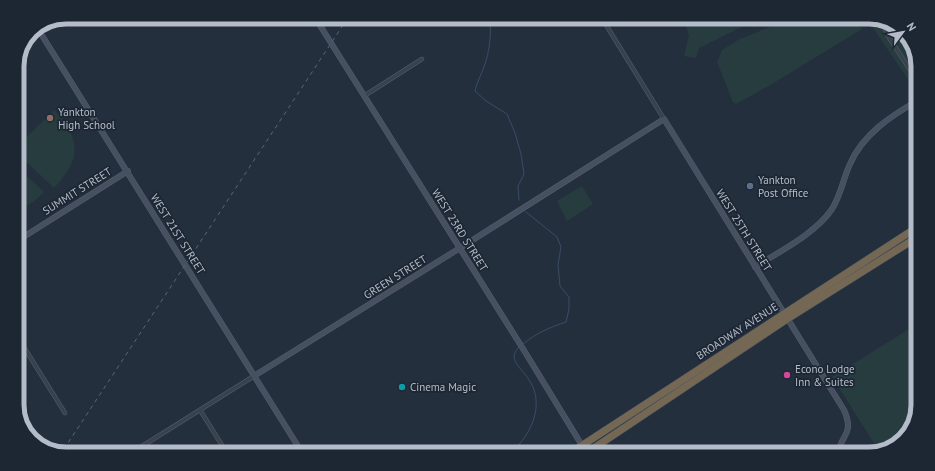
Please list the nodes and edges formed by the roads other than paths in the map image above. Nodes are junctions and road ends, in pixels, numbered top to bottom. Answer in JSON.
{"nodes":[{"id":1,"x":320,"y":24,"type":"edge"},
{"id":2,"x":605,"y":24,"type":"edge"},
{"id":3,"x":884,"y":27,"type":"edge"},
{"id":4,"x":41,"y":32,"type":"edge"},
{"id":5,"x":422,"y":59,"type":"dead end"},
{"id":6,"x":911,"y":71,"type":"edge"},
{"id":7,"x":364,"y":96,"type":"junction"},
{"id":8,"x":911,"y":104,"type":"edge"},
{"id":9,"x":664,"y":119,"type":"junction"},
{"id":10,"x":128,"y":171,"type":"junction"},
{"id":11,"x":911,"y":231,"type":"edge"},
{"id":12,"x":24,"y":237,"type":"edge"},
{"id":13,"x":911,"y":241,"type":"edge"},
{"id":14,"x":460,"y":248,"type":"junction"},
{"id":15,"x":755,"y":267,"type":"junction"},
{"id":16,"x":786,"y":316,"type":"junction"},
{"id":17,"x":24,"y":347,"type":"edge"},
{"id":18,"x":254,"y":376,"type":"junction"},
{"id":19,"x":200,"y":410,"type":"junction"},
{"id":20,"x":65,"y":413,"type":"dead end"},
{"id":21,"x":582,"y":445,"type":"junction"},
{"id":22,"x":141,"y":447,"type":"edge"},
{"id":23,"x":223,"y":447,"type":"edge"},
{"id":24,"x":298,"y":447,"type":"edge"},
{"id":25,"x":579,"y":447,"type":"edge"},
{"id":26,"x":594,"y":447,"type":"edge"},
{"id":27,"x":840,"y":447,"type":"edge"}],
"edges":[{"from":1,"to":7,"type":"street","name":"WEST 23RD STREET"},
{"from":2,"to":9,"type":"street","name":"WEST 25TH STREET"},
{"from":3,"to":6,"type":"street"},
{"from":4,"to":10,"type":"street","name":"WEST 21ST STREET"},
{"from":5,"to":7,"type":"street"},
{"from":7,"to":14,"type":"street","name":"WEST 23RD STREET"},
{"from":8,"to":15,"type":"street"},
{"from":9,"to":14,"type":"street","name":"GREEN STREET"},
{"from":9,"to":15,"type":"street","name":"WEST 25TH STREET"},
{"from":10,"to":12,"type":"street","name":"SUMMIT STREET"},
{"from":10,"to":18,"type":"street","name":"WEST 21ST STREET"},
{"from":11,"to":16,"type":"highway","name":"BROADWAY AVENUE"},
{"from":13,"to":16,"type":"highway","name":"BROADWAY AVENUE"},
{"from":14,"to":18,"type":"street","name":"GREEN STREET"},
{"from":14,"to":21,"type":"street","name":"WEST 23RD STREET"},
{"from":15,"to":16,"type":"street","name":"WEST 25TH STREET"},
{"from":16,"to":21,"type":"highway","name":"BROADWAY AVENUE"},
{"from":16,"to":26,"type":"highway","name":"BROADWAY AVENUE"},
{"from":16,"to":27,"type":"street","name":"WEST 25TH STREET"},
{"from":17,"to":20,"type":"street"},
{"from":18,"to":19,"type":"street","name":"GREEN STREET"},
{"from":18,"to":24,"type":"street","name":"WEST 21ST STREET"},
{"from":19,"to":22,"type":"street","name":"GREEN STREET"},
{"from":19,"to":23,"type":"street"},
{"from":21,"to":25,"type":"highway","name":"BROADWAY AVENUE"}]}
